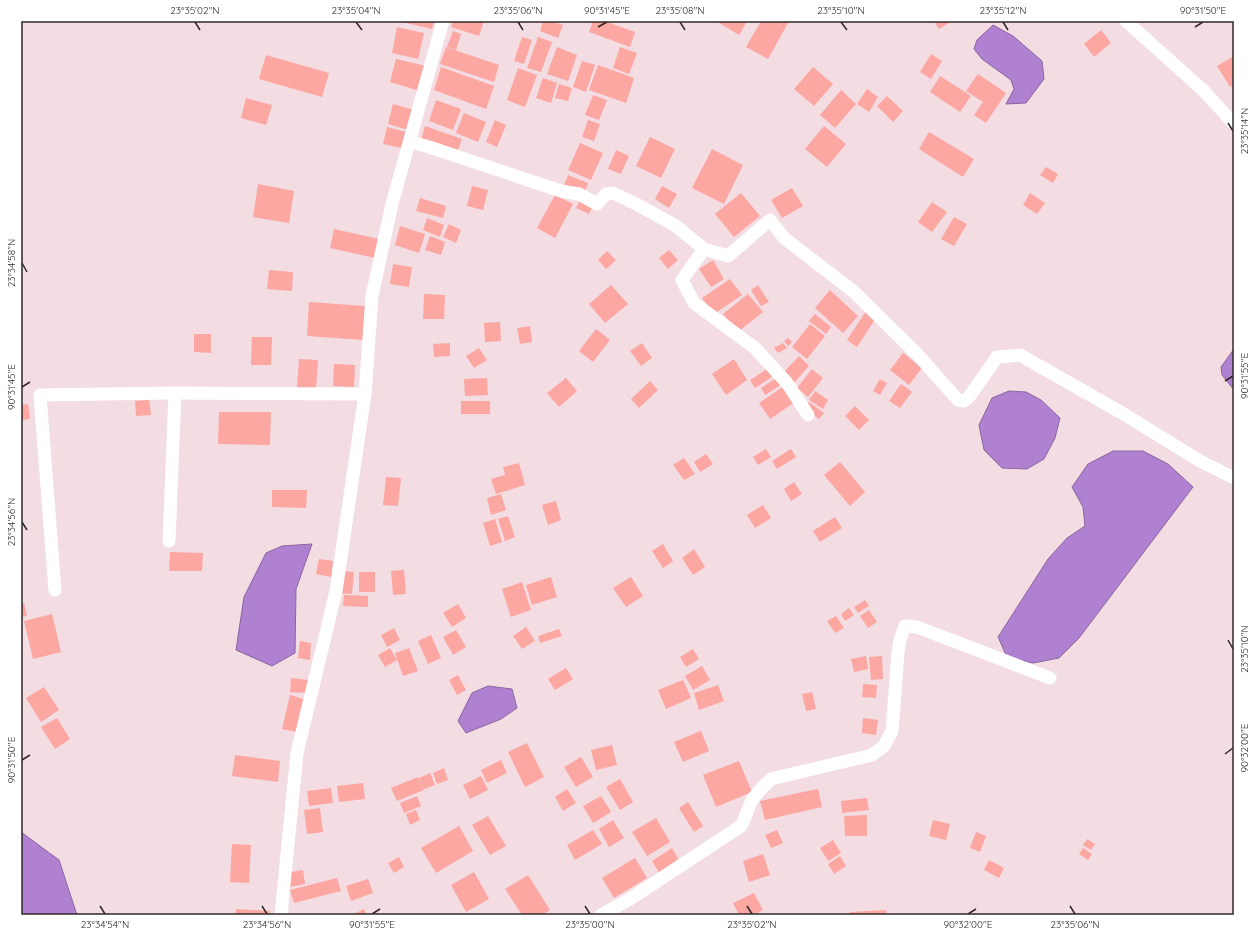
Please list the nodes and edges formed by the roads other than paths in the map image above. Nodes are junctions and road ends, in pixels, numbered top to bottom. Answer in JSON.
{"nodes":[{"id":1,"x":443,"y":21,"type":"edge"},
{"id":2,"x":1126,"y":21,"type":"edge"},
{"id":3,"x":1234,"y":124,"type":"edge"},
{"id":4,"x":410,"y":142,"type":"junction"},
{"id":5,"x":704,"y":249,"type":"junction"},
{"id":6,"x":175,"y":393,"type":"junction"},
{"id":7,"x":365,"y":394,"type":"junction"},
{"id":8,"x":808,"y":415,"type":"dead end"},
{"id":9,"x":1234,"y":478,"type":"edge"},
{"id":10,"x":169,"y":541,"type":"dead end"},
{"id":11,"x":55,"y":590,"type":"dead end"},
{"id":12,"x":1050,"y":678,"type":"dead end"},
{"id":13,"x":281,"y":915,"type":"edge"},
{"id":14,"x":601,"y":915,"type":"edge"}],
"edges":[{"from":1,"to":4,"type":"street"},
{"from":2,"to":3,"type":"street"},
{"from":4,"to":5,"type":"street"},
{"from":4,"to":7,"type":"street"},
{"from":5,"to":8,"type":"street"},
{"from":5,"to":9,"type":"street"},
{"from":6,"to":7,"type":"street"},
{"from":6,"to":10,"type":"street"},
{"from":6,"to":11,"type":"street"},
{"from":7,"to":13,"type":"street"},
{"from":12,"to":14,"type":"street"}]}
